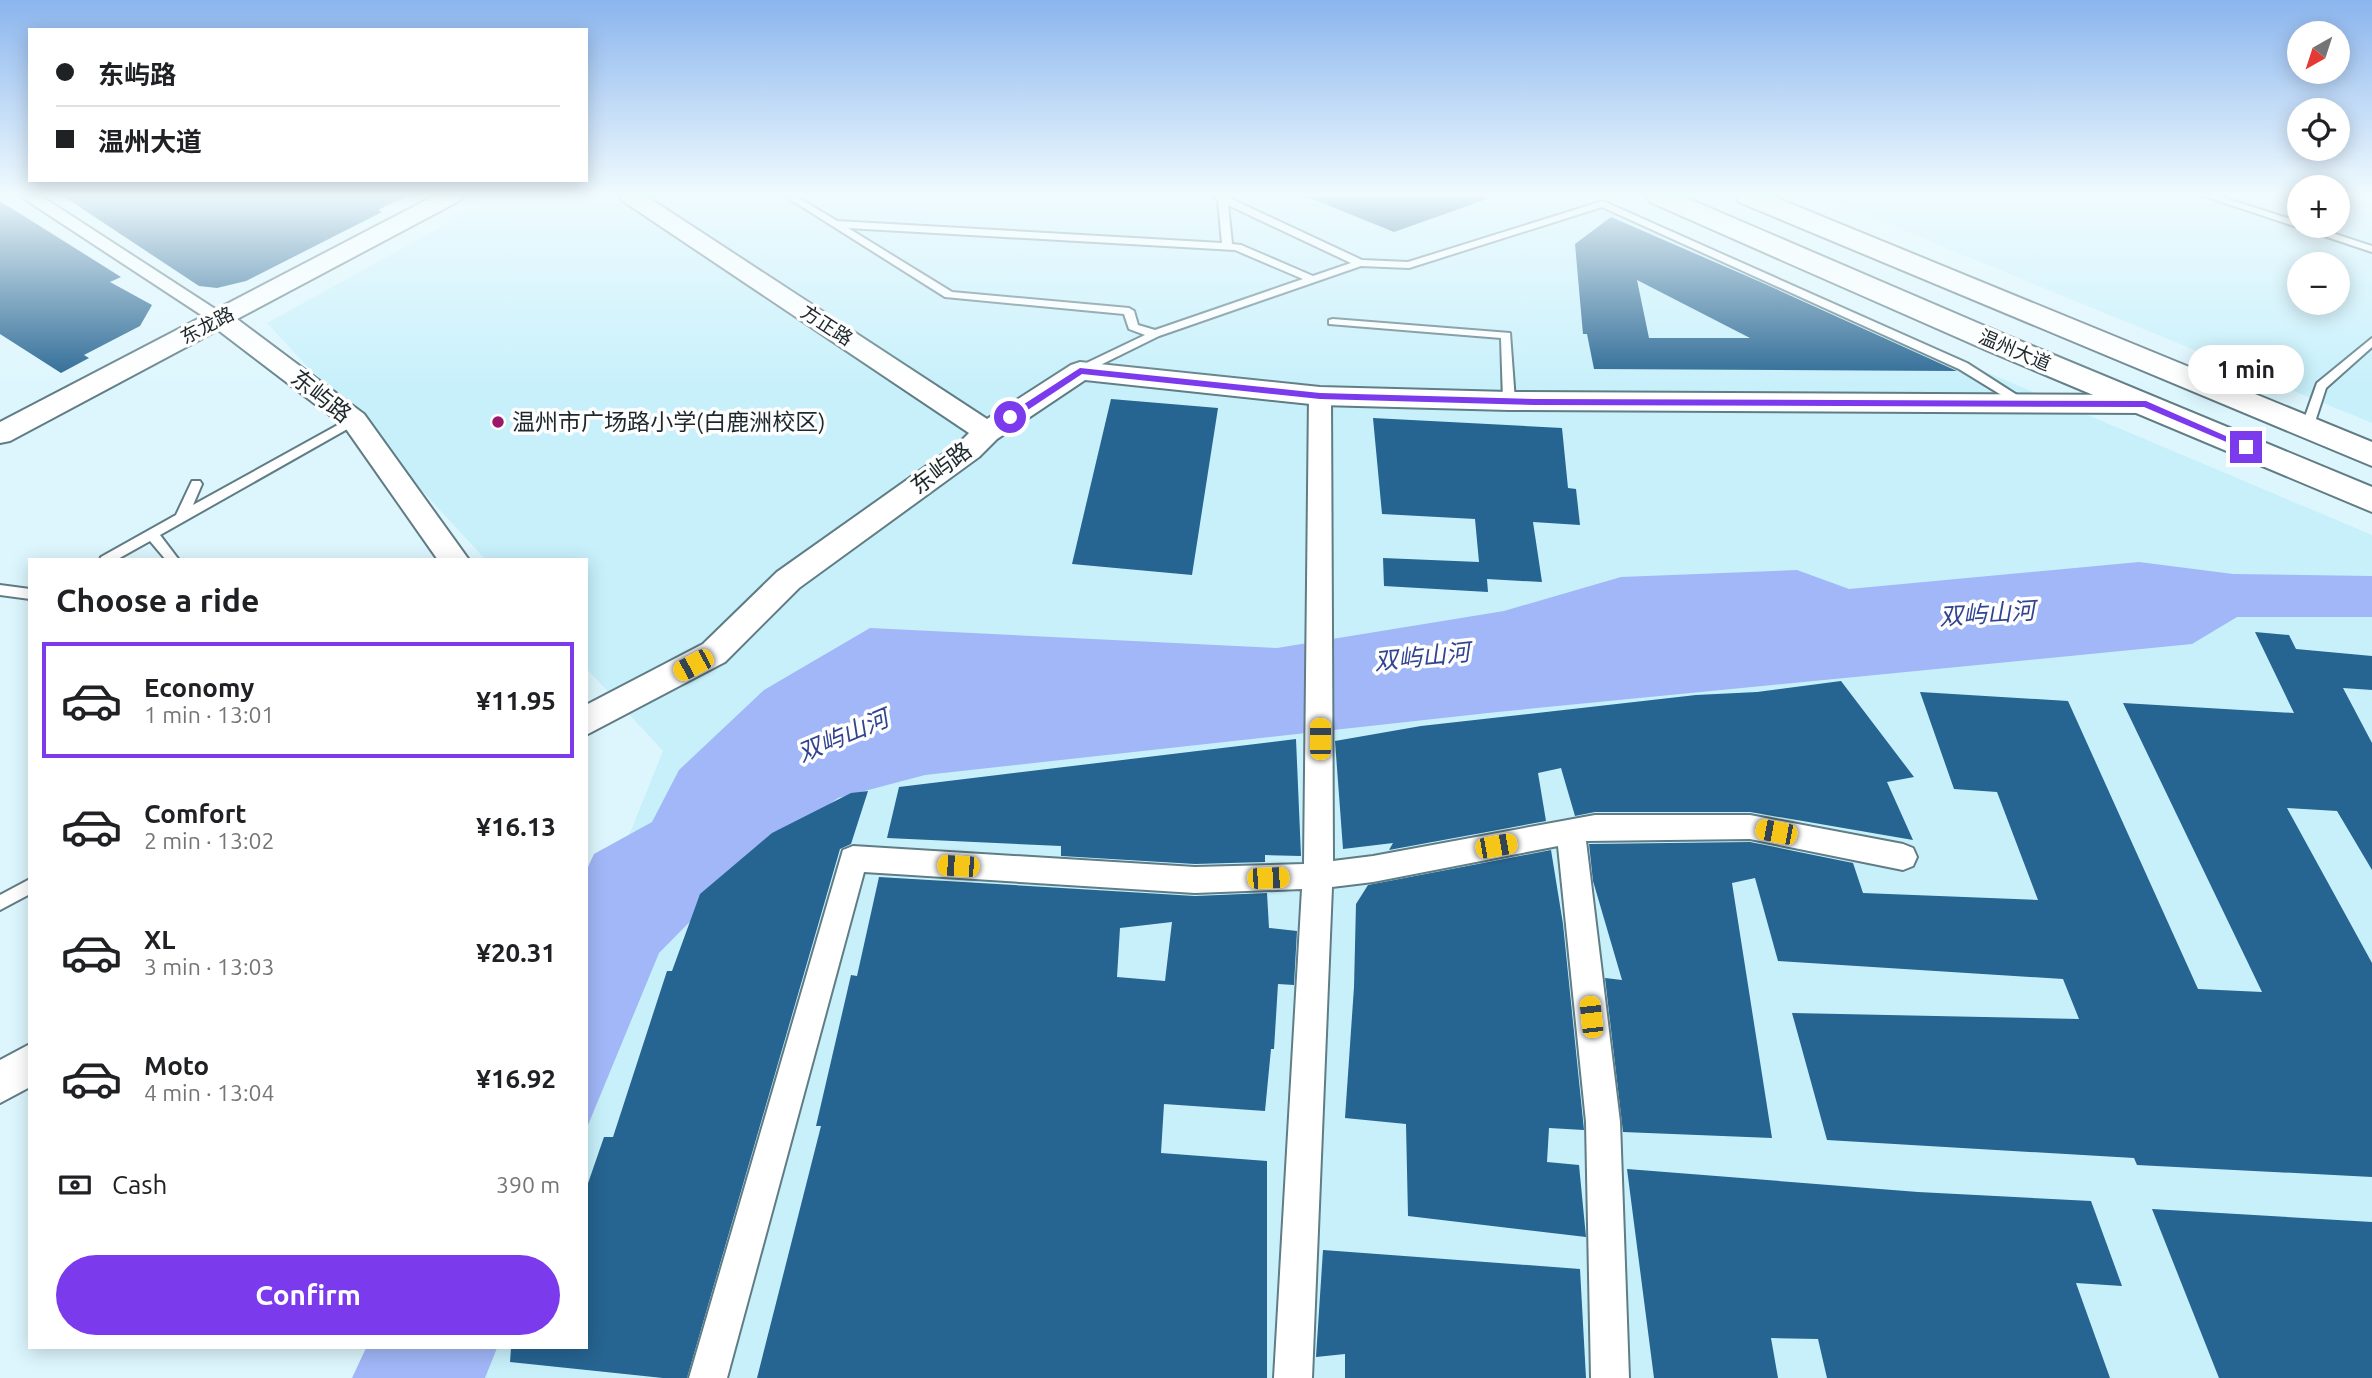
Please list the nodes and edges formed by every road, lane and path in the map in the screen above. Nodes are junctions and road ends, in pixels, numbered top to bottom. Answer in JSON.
{"nodes":[{"id":1,"x":129,"y":260,"type":"edge"},
{"id":2,"x":329,"y":260,"type":"edge"},
{"id":3,"x":728,"y":260,"type":"edge"},
{"id":4,"x":893,"y":260,"type":"edge"},
{"id":5,"x":1268,"y":260,"type":"edge"},
{"id":6,"x":1356,"y":260,"type":"edge"},
{"id":7,"x":1424,"y":260,"type":"edge"},
{"id":8,"x":1727,"y":260,"type":"edge"},
{"id":9,"x":1810,"y":260,"type":"edge"},
{"id":10,"x":1904,"y":260,"type":"edge"},
{"id":11,"x":1360,"y":262,"type":"junction"},
{"id":12,"x":1312,"y":279,"type":"junction"},
{"id":13,"x":219,"y":318,"type":"junction"},
{"id":14,"x":1333,"y":322,"type":"dead end"},
{"id":15,"x":1155,"y":334,"type":"junction"},
{"id":16,"x":2372,"y":341,"type":"edge"},
{"id":17,"x":1080,"y":371,"type":"junction"},
{"id":18,"x":1320,"y":396,"type":"junction"},
{"id":19,"x":1508,"y":401,"type":"junction"},
{"id":20,"x":2146,"y":404,"type":"junction"},
{"id":21,"x":2025,"y":405,"type":"junction"},
{"id":22,"x":354,"y":420,"type":"junction"},
{"id":23,"x":2307,"y":428,"type":"junction"},
{"id":24,"x":987,"y":432,"type":"junction"},
{"id":25,"x":0,"y":434,"type":"edge"},
{"id":26,"x":2372,"y":455,"type":"edge"},
{"id":27,"x":196,"y":484,"type":"dead end"},
{"id":28,"x":2372,"y":500,"type":"edge"},
{"id":29,"x":182,"y":516,"type":"junction"},
{"id":30,"x":152,"y":534,"type":"junction"},
{"id":31,"x":110,"y":558,"type":"edge"},
{"id":32,"x":171,"y":558,"type":"edge"},
{"id":33,"x":453,"y":558,"type":"edge"},
{"id":34,"x":0,"y":590,"type":"edge"},
{"id":35,"x":28,"y":594,"type":"edge"},
{"id":36,"x":588,"y":720,"type":"edge"},
{"id":37,"x":1571,"y":832,"type":"junction"},
{"id":38,"x":1903,"y":857,"type":"dead end"},
{"id":39,"x":1317,"y":876,"type":"junction"},
{"id":40,"x":28,"y":887,"type":"edge"},
{"id":41,"x":0,"y":903,"type":"edge"},
{"id":42,"x":708,"y":1378,"type":"edge"},
{"id":43,"x":1293,"y":1378,"type":"edge"},
{"id":44,"x":1610,"y":1378,"type":"edge"}],
"edges":[{"from":1,"to":13,"type":"street"},
{"from":2,"to":13,"type":"street","name":"东龙路"},
{"from":3,"to":24,"type":"street","name":"方正路"},
{"from":4,"to":15,"type":"lane"},
{"from":5,"to":12,"type":"lane"},
{"from":6,"to":11,"type":"lane"},
{"from":7,"to":11,"type":"lane"},
{"from":8,"to":21,"type":"lane"},
{"from":9,"to":20,"type":"main road","name":"温州大道"},
{"from":10,"to":23,"type":"main road","name":"温州大道"},
{"from":11,"to":12,"type":"lane"},
{"from":12,"to":15,"type":"lane"},
{"from":13,"to":22,"type":"street","name":"东屿路"},
{"from":13,"to":25,"type":"street","name":"东龙路"},
{"from":14,"to":19,"type":"lane"},
{"from":15,"to":17,"type":"lane"},
{"from":16,"to":23,"type":"lane"},
{"from":17,"to":18,"type":"street"},
{"from":17,"to":24,"type":"street","name":"东屿路"},
{"from":18,"to":19,"type":"street"},
{"from":18,"to":39,"type":"street"},
{"from":19,"to":21,"type":"street"},
{"from":20,"to":21,"type":"street"},
{"from":20,"to":28,"type":"main road","name":"温州大道"},
{"from":22,"to":29,"type":"lane"},
{"from":22,"to":33,"type":"street","name":"东屿路"},
{"from":23,"to":26,"type":"main road","name":"温州大道"},
{"from":24,"to":36,"type":"street","name":"东屿路"},
{"from":27,"to":29,"type":"lane"},
{"from":29,"to":30,"type":"lane"},
{"from":30,"to":31,"type":"lane"},
{"from":30,"to":32,"type":"lane"},
{"from":34,"to":35,"type":"lane"},
{"from":37,"to":38,"type":"street"},
{"from":37,"to":39,"type":"street"},
{"from":37,"to":44,"type":"street"},
{"from":39,"to":42,"type":"street"},
{"from":39,"to":43,"type":"street"},
{"from":40,"to":41,"type":"lane"}]}
